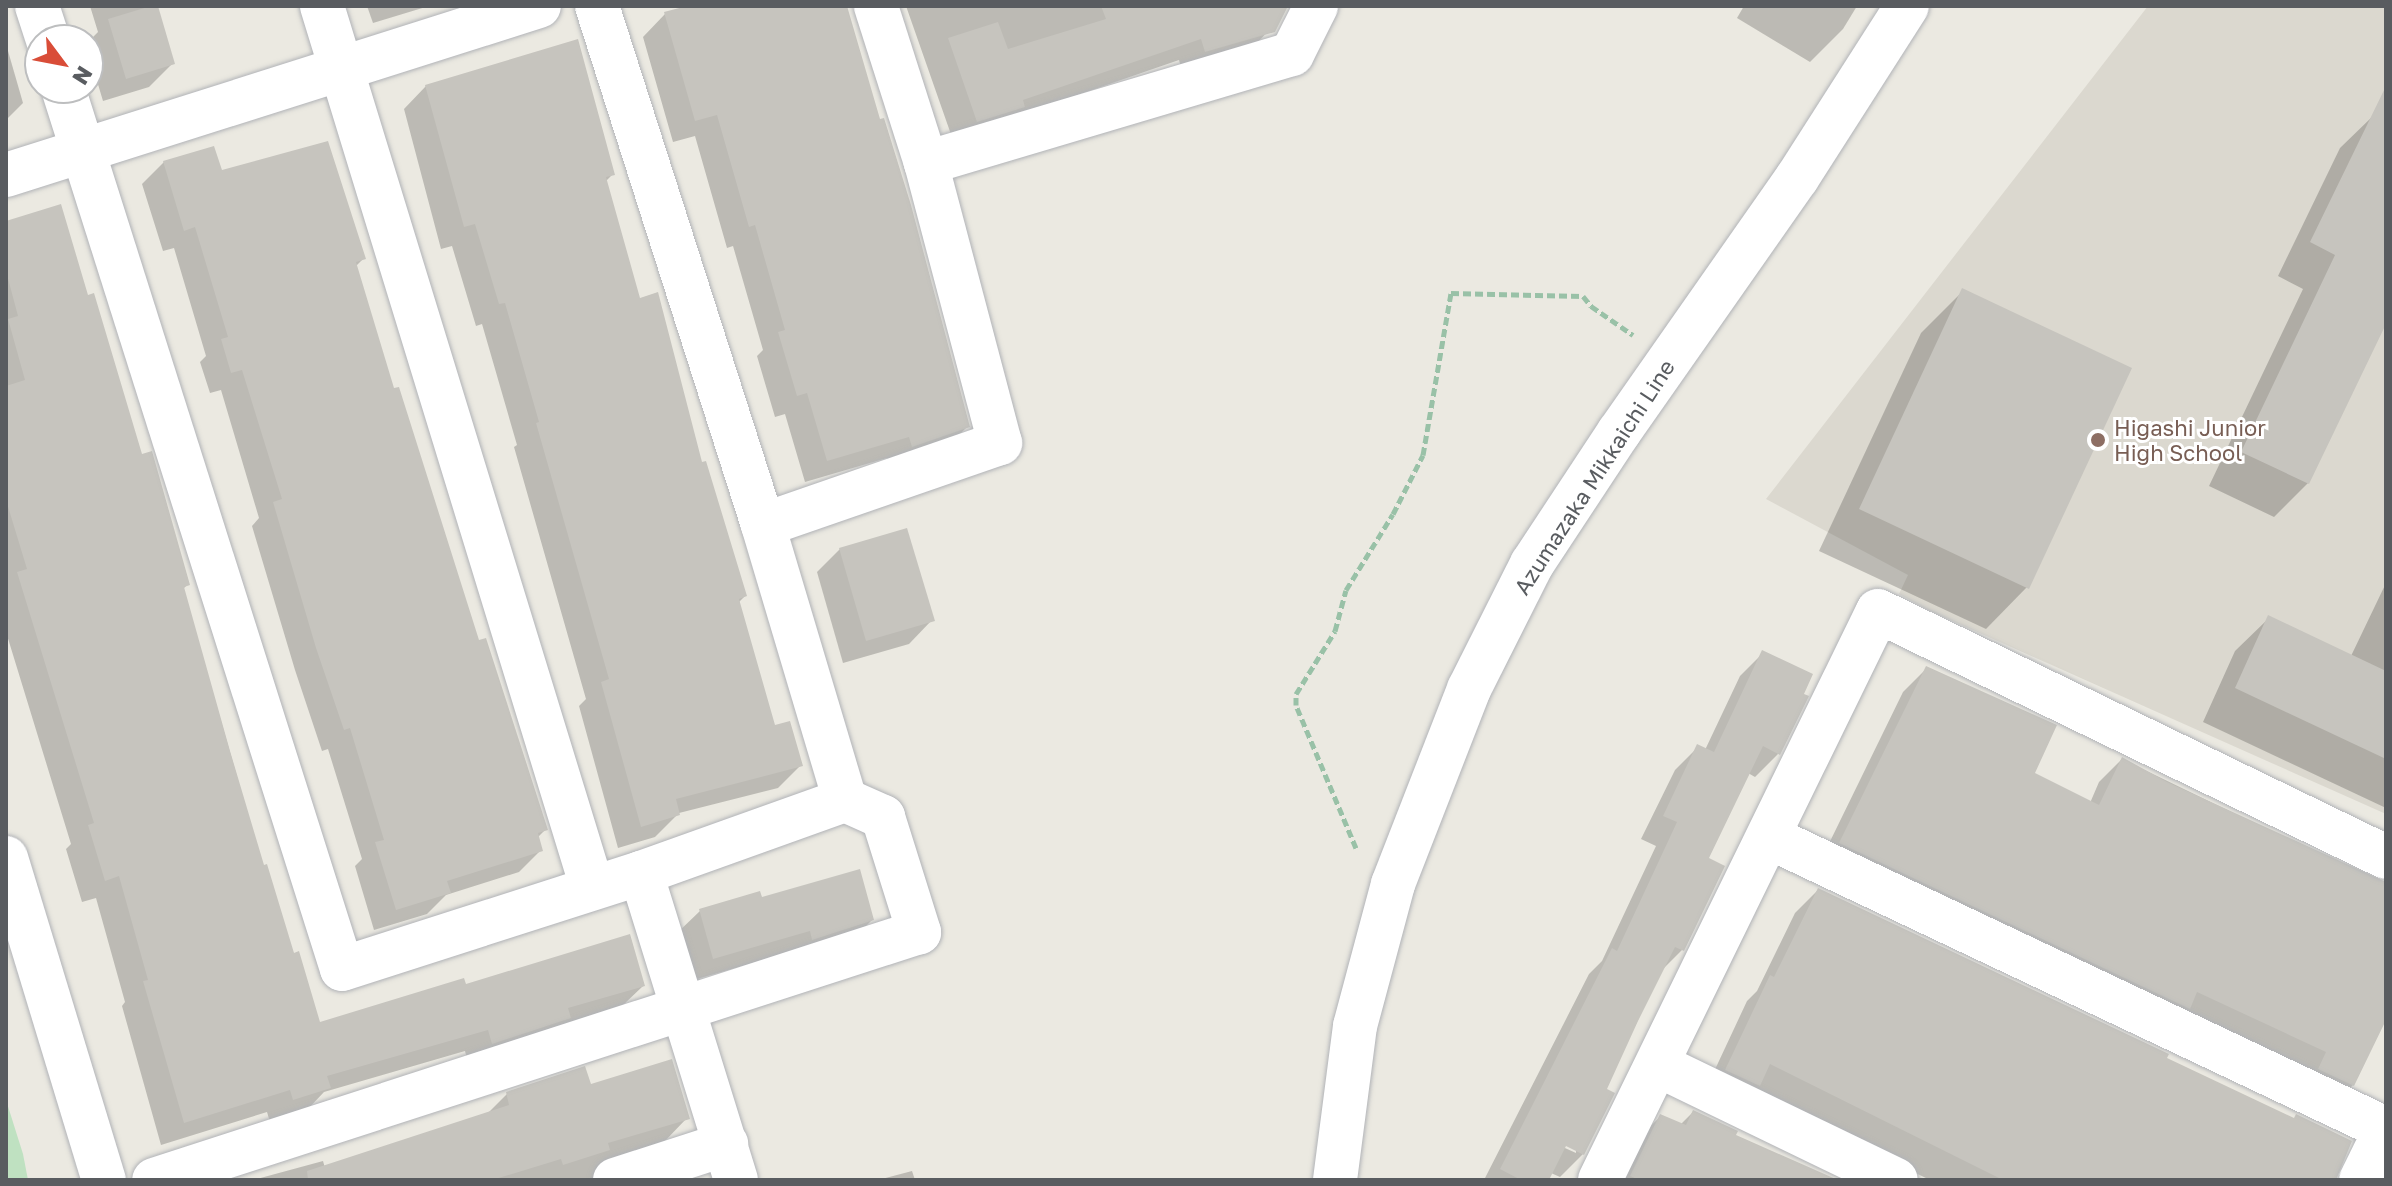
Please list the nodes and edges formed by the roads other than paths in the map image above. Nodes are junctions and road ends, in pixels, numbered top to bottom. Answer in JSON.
{"nodes":[{"id":1,"x":322,"y":6,"type":"edge"},
{"id":2,"x":539,"y":6,"type":"edge"},
{"id":3,"x":597,"y":6,"type":"edge"},
{"id":4,"x":876,"y":6,"type":"edge"},
{"id":5,"x":1316,"y":6,"type":"edge"},
{"id":6,"x":1907,"y":6,"type":"edge"},
{"id":7,"x":342,"y":69,"type":"junction"},
{"id":8,"x":68,"y":104,"type":"edge"},
{"id":9,"x":82,"y":151,"type":"junction"},
{"id":10,"x":926,"y":163,"type":"junction"},
{"id":11,"x":6,"y":175,"type":"edge"},
{"id":12,"x":763,"y":525,"type":"junction"},
{"id":13,"x":845,"y":800,"type":"junction"},
{"id":14,"x":1769,"y":837,"type":"junction"},
{"id":15,"x":2386,"y":857,"type":"edge"},
{"id":16,"x":6,"y":858,"type":"edge"},
{"id":17,"x":641,"y":873,"type":"junction"},
{"id":18,"x":592,"y":887,"type":"junction"},
{"id":19,"x":683,"y":1005,"type":"junction"},
{"id":20,"x":1658,"y":1065,"type":"junction"},
{"id":21,"x":2386,"y":1129,"type":"edge"},
{"id":22,"x":731,"y":1162,"type":"edge"},
{"id":23,"x":104,"y":1180,"type":"edge"},
{"id":24,"x":154,"y":1180,"type":"edge"},
{"id":25,"x":615,"y":1180,"type":"edge"},
{"id":26,"x":1335,"y":1180,"type":"edge"},
{"id":27,"x":1600,"y":1180,"type":"edge"},
{"id":28,"x":1896,"y":1180,"type":"edge"},
{"id":29,"x":2361,"y":1180,"type":"edge"}],
"edges":[{"from":1,"to":7,"type":"street"},
{"from":2,"to":7,"type":"street"},
{"from":3,"to":12,"type":"street"},
{"from":4,"to":10,"type":"street"},
{"from":5,"to":10,"type":"street"},
{"from":6,"to":26,"type":"street","name":"Azumazaka Mikkaichi Line"},
{"from":7,"to":9,"type":"street"},
{"from":7,"to":18,"type":"street"},
{"from":8,"to":9,"type":"street"},
{"from":9,"to":11,"type":"street"},
{"from":9,"to":18,"type":"street"},
{"from":10,"to":12,"type":"street"},
{"from":12,"to":13,"type":"street"},
{"from":13,"to":17,"type":"street"},
{"from":13,"to":19,"type":"street"},
{"from":14,"to":15,"type":"street"},
{"from":14,"to":20,"type":"street"},
{"from":14,"to":21,"type":"street"},
{"from":16,"to":23,"type":"street"},
{"from":17,"to":18,"type":"street"},
{"from":17,"to":19,"type":"street"},
{"from":19,"to":22,"type":"street"},
{"from":19,"to":24,"type":"street"},
{"from":20,"to":27,"type":"street"},
{"from":20,"to":28,"type":"street"},
{"from":21,"to":29,"type":"street"},
{"from":22,"to":25,"type":"street"}]}
